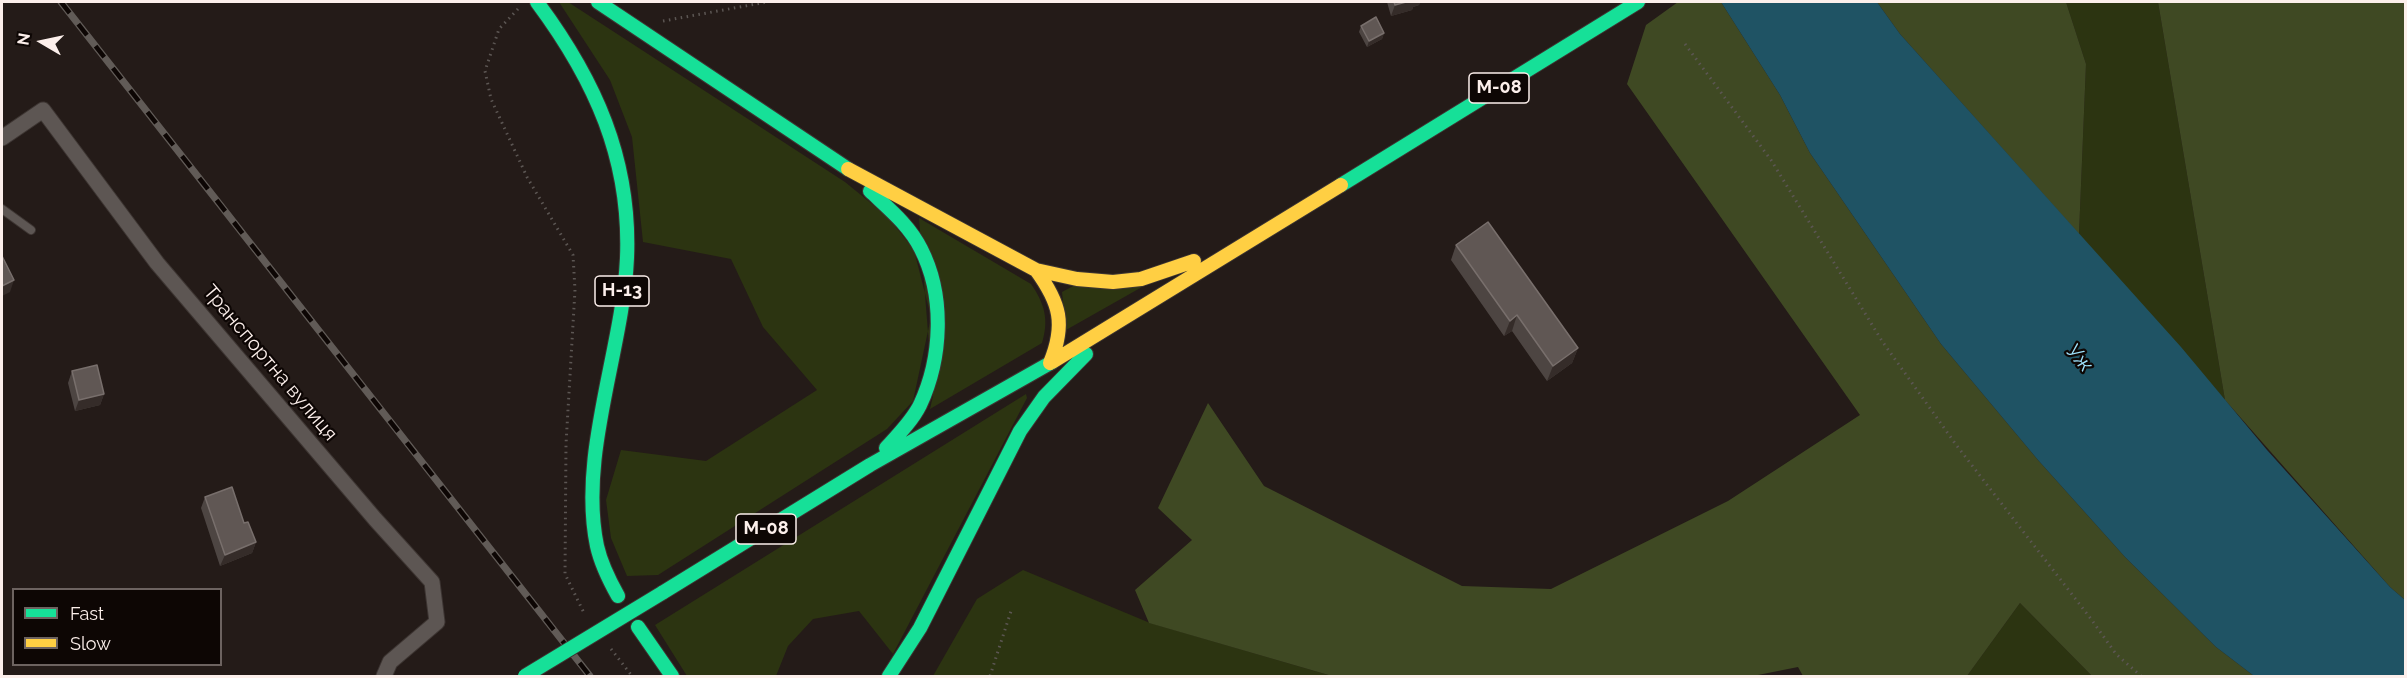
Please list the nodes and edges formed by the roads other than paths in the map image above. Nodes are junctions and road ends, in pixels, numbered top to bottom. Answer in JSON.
{"nodes":[{"id":1,"x":537,"y":2,"type":"edge"},
{"id":2,"x":598,"y":2,"type":"edge"},
{"id":3,"x":1634,"y":4,"type":"edge"},
{"id":4,"x":2,"y":138,"type":"edge"},
{"id":5,"x":848,"y":169,"type":"junction"},
{"id":6,"x":2,"y":210,"type":"edge"},
{"id":7,"x":31,"y":230,"type":"dead end"},
{"id":8,"x":1242,"y":245,"type":"junction"},
{"id":9,"x":1036,"y":270,"type":"junction"},
{"id":10,"x":1119,"y":321,"type":"junction"},
{"id":11,"x":1050,"y":363,"type":"junction"},
{"id":12,"x":870,"y":465,"type":"junction"},
{"id":13,"x":618,"y":597,"type":"dead end"},
{"id":14,"x":638,"y":627,"type":"dead end"},
{"id":15,"x":384,"y":676,"type":"edge"},
{"id":16,"x":525,"y":676,"type":"edge"},
{"id":17,"x":672,"y":676,"type":"edge"},
{"id":18,"x":889,"y":676,"type":"edge"}],
"edges":[{"from":1,"to":13,"type":"main road","number":"Н-13"},
{"from":2,"to":5,"type":"main road"},
{"from":3,"to":8,"type":"main road","number":"М-08"},
{"from":4,"to":15,"type":"street","name":"Транспортна вулиця"},
{"from":5,"to":9,"type":"main road"},
{"from":5,"to":12,"type":"main road"},
{"from":6,"to":7,"type":"lane"},
{"from":8,"to":9,"type":"main road"},
{"from":8,"to":10,"type":"main road","number":"М-08"},
{"from":9,"to":11,"type":"main road"},
{"from":10,"to":11,"type":"main road","number":"М-08"},
{"from":10,"to":18,"type":"main road"},
{"from":11,"to":12,"type":"main road","number":"М-08"},
{"from":12,"to":16,"type":"main road","number":"М-08","bridge":true},
{"from":14,"to":17,"type":"main road"}]}
